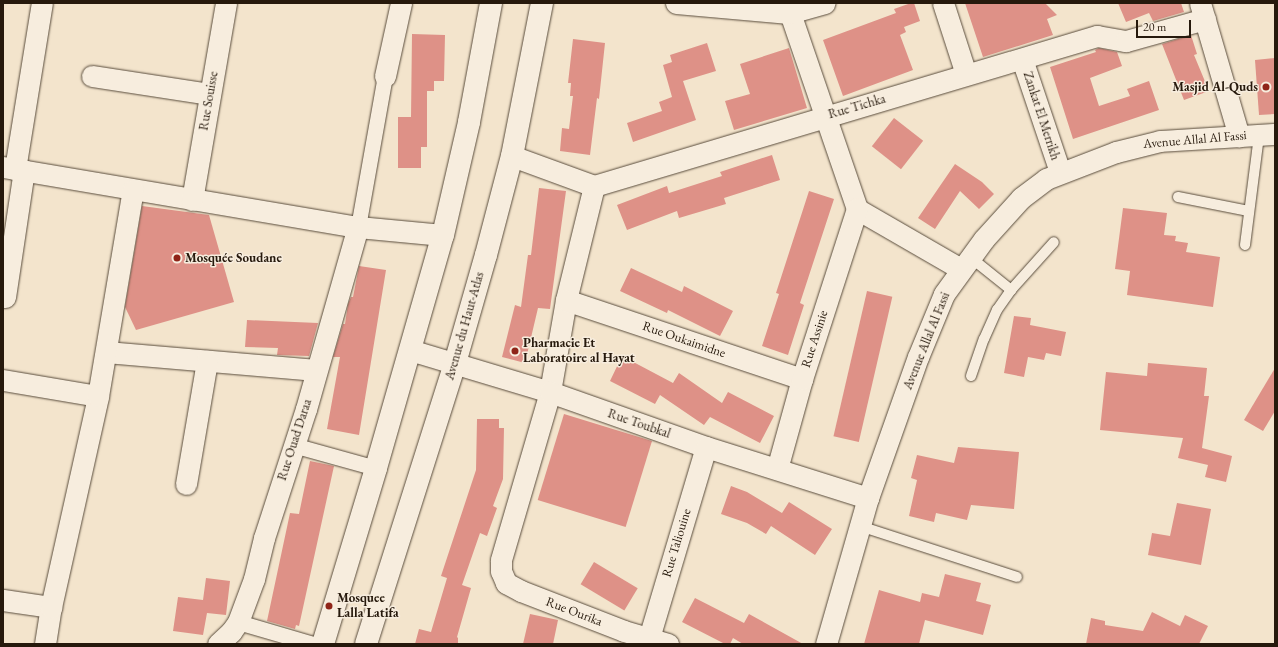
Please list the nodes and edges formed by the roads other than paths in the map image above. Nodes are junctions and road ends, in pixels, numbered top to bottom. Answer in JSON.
{"nodes":[{"id":1,"x":42,"y":3,"type":"edge"},
{"id":2,"x":226,"y":3,"type":"edge"},
{"id":3,"x":401,"y":3,"type":"edge"},
{"id":4,"x":491,"y":3,"type":"edge"},
{"id":5,"x":542,"y":3,"type":"edge"},
{"id":6,"x":677,"y":3,"type":"edge"},
{"id":7,"x":825,"y":3,"type":"edge"},
{"id":8,"x":943,"y":3,"type":"edge"},
{"id":9,"x":1203,"y":11,"type":"edge"},
{"id":10,"x":790,"y":14,"type":"junction"},
{"id":11,"x":1022,"y":59,"type":"junction"},
{"id":12,"x":966,"y":74,"type":"junction"},
{"id":13,"x":92,"y":76,"type":"dead end"},
{"id":14,"x":385,"y":76,"type":"joint"},
{"id":15,"x":210,"y":94,"type":"junction"},
{"id":16,"x":824,"y":116,"type":"junction"},
{"id":17,"x":1258,"y":135,"type":"edge"},
{"id":18,"x":512,"y":156,"type":"junction"},
{"id":19,"x":14,"y":168,"type":"edge"},
{"id":20,"x":1060,"y":172,"type":"junction"},
{"id":21,"x":594,"y":186,"type":"junction"},
{"id":22,"x":133,"y":190,"type":"junction"},
{"id":23,"x":1178,"y":197,"type":"dead end"},
{"id":24,"x":192,"y":200,"type":"junction"},
{"id":25,"x":857,"y":209,"type":"junction"},
{"id":26,"x":1249,"y":211,"type":"junction"},
{"id":27,"x":358,"y":228,"type":"junction"},
{"id":28,"x":443,"y":234,"type":"junction"},
{"id":29,"x":1054,"y":242,"type":"dead end"},
{"id":30,"x":1244,"y":245,"type":"dead end"},
{"id":31,"x":965,"y":263,"type":"junction"},
{"id":32,"x":1011,"y":290,"type":"junction"},
{"id":33,"x":5,"y":297,"type":"dead end"},
{"id":34,"x":566,"y":300,"type":"junction"},
{"id":35,"x":410,"y":350,"type":"junction"},
{"id":36,"x":106,"y":352,"type":"junction"},
{"id":37,"x":207,"y":361,"type":"junction"},
{"id":38,"x":455,"y":363,"type":"junction"},
{"id":39,"x":316,"y":370,"type":"junction"},
{"id":40,"x":971,"y":376,"type":"dead end"},
{"id":41,"x":802,"y":379,"type":"junction"},
{"id":42,"x":3,"y":380,"type":"edge"},
{"id":43,"x":550,"y":392,"type":"junction"},
{"id":44,"x":98,"y":396,"type":"junction"},
{"id":45,"x":293,"y":445,"type":"junction"},
{"id":46,"x":706,"y":447,"type":"junction"},
{"id":47,"x":376,"y":468,"type":"junction"},
{"id":48,"x":777,"y":469,"type":"junction"},
{"id":49,"x":186,"y":484,"type":"dead end"},
{"id":50,"x":868,"y":498,"type":"junction"},
{"id":51,"x":860,"y":526,"type":"junction"},
{"id":52,"x":1017,"y":577,"type":"dead end"},
{"id":53,"x":3,"y":600,"type":"edge"},
{"id":54,"x":51,"y":607,"type":"junction"},
{"id":55,"x":238,"y":622,"type":"junction"},
{"id":56,"x":658,"y":641,"type":"edge"},
{"id":57,"x":46,"y":644,"type":"edge"},
{"id":58,"x":218,"y":644,"type":"edge"},
{"id":59,"x":313,"y":644,"type":"edge"},
{"id":60,"x":323,"y":644,"type":"edge"},
{"id":61,"x":366,"y":644,"type":"edge"},
{"id":62,"x":826,"y":644,"type":"edge"}],
"edges":[{"from":1,"to":19,"type":"street"},
{"from":2,"to":15,"type":"street","name":"Rue Souisse"},
{"from":3,"to":14,"type":"street"},
{"from":4,"to":28,"type":"main road"},
{"from":5,"to":18,"type":"main road","name":"Avenue du Haut-Atlas"},
{"from":6,"to":10,"type":"main road"},
{"from":7,"to":10,"type":"main road"},
{"from":8,"to":12,"type":"street"},
{"from":9,"to":11,"type":"street","name":"Rue Tichka"},
{"from":9,"to":17,"type":"street"},
{"from":10,"to":16,"type":"street"},
{"from":11,"to":12,"type":"street","name":"Rue Tichka"},
{"from":11,"to":20,"type":"street","name":"Zankat El Merrikh"},
{"from":12,"to":16,"type":"street","name":"Rue Tichka"},
{"from":13,"to":15,"type":"street"},
{"from":14,"to":27,"type":"street"},
{"from":15,"to":24,"type":"street","name":"Rue Souisse"},
{"from":16,"to":21,"type":"street","name":"Rue Tichka"},
{"from":16,"to":25,"type":"street"},
{"from":17,"to":20,"type":"street","name":"Avenue Allal Al Fassi"},
{"from":17,"to":26,"type":"lane"},
{"from":18,"to":21,"type":"street"},
{"from":18,"to":38,"type":"main road","name":"Avenue du Haut-Atlas"},
{"from":19,"to":22,"type":"street"},
{"from":19,"to":33,"type":"street"},
{"from":20,"to":31,"type":"street","name":"Avenue Allal Al Fassi"},
{"from":21,"to":34,"type":"street"},
{"from":22,"to":24,"type":"street"},
{"from":22,"to":36,"type":"street"},
{"from":23,"to":26,"type":"lane"},
{"from":24,"to":27,"type":"street"},
{"from":25,"to":31,"type":"street"},
{"from":25,"to":41,"type":"street","name":"Rue Assinie"},
{"from":26,"to":30,"type":"lane"},
{"from":27,"to":28,"type":"street"},
{"from":27,"to":39,"type":"street","name":"Rue Ouad Daraa"},
{"from":28,"to":35,"type":"main road"},
{"from":29,"to":32,"type":"lane"},
{"from":31,"to":32,"type":"lane"},
{"from":31,"to":50,"type":"street","name":"Avenue Allal Al Fassi"},
{"from":32,"to":40,"type":"lane"},
{"from":34,"to":41,"type":"street","name":"Rue Oukaimidne"},
{"from":34,"to":43,"type":"street"},
{"from":35,"to":38,"type":"street","name":"Rue Toubkal"},
{"from":35,"to":47,"type":"main road"},
{"from":36,"to":37,"type":"street"},
{"from":36,"to":44,"type":"street"},
{"from":37,"to":39,"type":"street"},
{"from":37,"to":49,"type":"street"},
{"from":38,"to":43,"type":"street","name":"Rue Toubkal"},
{"from":38,"to":61,"type":"main road","name":"Avenue du Haut-Atlas"},
{"from":39,"to":45,"type":"street","name":"Rue Ouad Daraa"},
{"from":41,"to":48,"type":"street","name":"Rue Assinie"},
{"from":42,"to":44,"type":"street"},
{"from":43,"to":46,"type":"street","name":"Rue Toubkal"},
{"from":43,"to":56,"type":"street","name":"Rue Ourika"},
{"from":44,"to":54,"type":"street"},
{"from":45,"to":47,"type":"street"},
{"from":45,"to":55,"type":"street","name":"Rue Ouad Daraa"},
{"from":46,"to":48,"type":"street","name":"Rue Toubkal"},
{"from":46,"to":56,"type":"street","name":"Rue Taliouine"},
{"from":47,"to":60,"type":"main road"},
{"from":48,"to":50,"type":"street","name":"Rue Toubkal"},
{"from":50,"to":51,"type":"street","name":"Avenue Allal Al Fassi"},
{"from":51,"to":52,"type":"lane"},
{"from":51,"to":62,"type":"street","name":"Avenue Allal Al Fassi"},
{"from":53,"to":54,"type":"street"},
{"from":54,"to":57,"type":"street"},
{"from":55,"to":58,"type":"street","name":"Rue Ouad Daraa"},
{"from":55,"to":59,"type":"street"}]}
